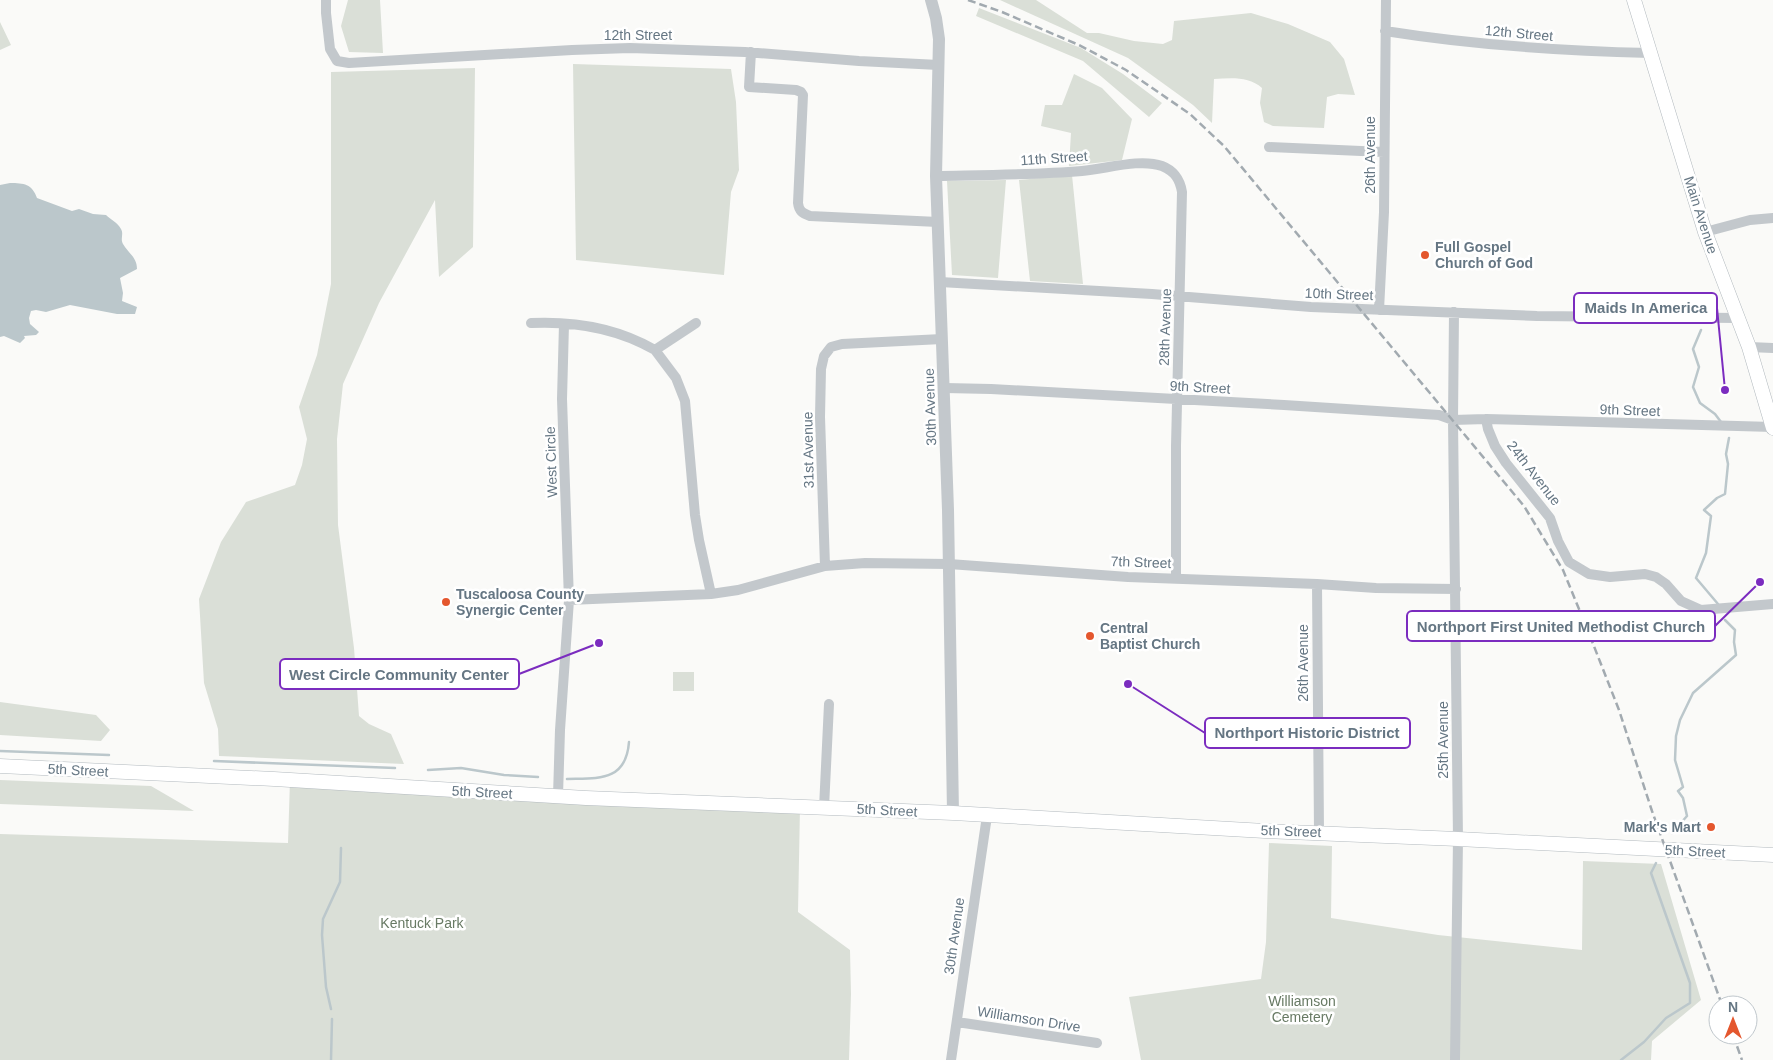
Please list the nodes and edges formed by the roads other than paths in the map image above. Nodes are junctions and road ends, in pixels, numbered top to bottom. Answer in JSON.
{"nodes":[{"id":1,"x":326,"y":0,"type":"edge"},
{"id":2,"x":931,"y":0,"type":"edge"},
{"id":3,"x":1386,"y":0,"type":"edge"},
{"id":4,"x":1634,"y":0,"type":"edge"},
{"id":5,"x":1385,"y":31,"type":"junction"},
{"id":6,"x":751,"y":52,"type":"junction"},
{"id":7,"x":1650,"y":53,"type":"junction"},
{"id":8,"x":939,"y":65,"type":"junction"},
{"id":9,"x":1269,"y":147,"type":"dead end"},
{"id":10,"x":1384,"y":152,"type":"junction"},
{"id":11,"x":1172,"y":171,"type":"joint"},
{"id":12,"x":936,"y":176,"type":"junction"},
{"id":13,"x":1773,"y":218,"type":"edge"},
{"id":14,"x":938,"y":222,"type":"junction"},
{"id":15,"x":1705,"y":232,"type":"junction"},
{"id":16,"x":940,"y":282,"type":"junction"},
{"id":17,"x":1180,"y":297,"type":"junction"},
{"id":18,"x":1379,"y":310,"type":"junction"},
{"id":19,"x":1454,"y":312,"type":"junction"},
{"id":20,"x":1738,"y":318,"type":"junction"},
{"id":21,"x":531,"y":323,"type":"dead end"},
{"id":22,"x":696,"y":323,"type":"dead end"},
{"id":23,"x":564,"y":324,"type":"junction"},
{"id":24,"x":942,"y":339,"type":"junction"},
{"id":25,"x":1748,"y":347,"type":"junction"},
{"id":26,"x":1773,"y":348,"type":"edge"},
{"id":27,"x":656,"y":350,"type":"junction"},
{"id":28,"x":944,"y":388,"type":"junction"},
{"id":29,"x":1178,"y":400,"type":"junction"},
{"id":30,"x":1486,"y":419,"type":"junction"},
{"id":31,"x":1454,"y":420,"type":"junction"},
{"id":32,"x":1773,"y":428,"type":"edge"},
{"id":33,"x":949,"y":564,"type":"junction"},
{"id":34,"x":824,"y":566,"type":"junction"},
{"id":35,"x":1176,"y":578,"type":"junction"},
{"id":36,"x":1317,"y":584,"type":"junction"},
{"id":37,"x":1456,"y":589,"type":"junction"},
{"id":38,"x":711,"y":594,"type":"junction"},
{"id":39,"x":569,"y":600,"type":"junction"},
{"id":40,"x":1773,"y":604,"type":"edge"},
{"id":41,"x":829,"y":704,"type":"dead end"},
{"id":42,"x":0,"y":766,"type":"edge"},
{"id":43,"x":558,"y":796,"type":"junction"},
{"id":44,"x":824,"y":808,"type":"junction"},
{"id":45,"x":953,"y":813,"type":"junction"},
{"id":46,"x":987,"y":816,"type":"junction"},
{"id":47,"x":1319,"y":832,"type":"junction"},
{"id":48,"x":1458,"y":839,"type":"junction"},
{"id":49,"x":1773,"y":856,"type":"edge"},
{"id":50,"x":957,"y":1022,"type":"junction"},
{"id":51,"x":1097,"y":1043,"type":"dead end"},
{"id":52,"x":951,"y":1060,"type":"edge"},
{"id":53,"x":1455,"y":1060,"type":"edge"}],
"edges":[{"from":1,"to":6,"type":"street","name":"12th Street"},
{"from":2,"to":8,"type":"street","name":"30th Avenue"},
{"from":3,"to":5,"type":"street","name":"26th Avenue"},
{"from":4,"to":7,"type":"main road","name":"Main Avenue"},
{"from":5,"to":7,"type":"street","name":"12th Street"},
{"from":5,"to":10,"type":"street","name":"26th Avenue"},
{"from":6,"to":8,"type":"street","name":"12th Street"},
{"from":6,"to":14,"type":"street"},
{"from":7,"to":15,"type":"main road","name":"Main Avenue"},
{"from":8,"to":12,"type":"street","name":"30th Avenue"},
{"from":9,"to":10,"type":"street"},
{"from":10,"to":18,"type":"street","name":"26th Avenue"},
{"from":11,"to":12,"type":"street","name":"11th Street"},
{"from":11,"to":17,"type":"street","name":"28th Avenue"},
{"from":12,"to":14,"type":"street","name":"30th Avenue"},
{"from":13,"to":15,"type":"street"},
{"from":14,"to":16,"type":"street","name":"30th Avenue"},
{"from":15,"to":20,"type":"main road","name":"Main Avenue"},
{"from":16,"to":17,"type":"street","name":"10th Street"},
{"from":16,"to":24,"type":"street","name":"30th Avenue"},
{"from":17,"to":18,"type":"street","name":"10th Street"},
{"from":17,"to":29,"type":"street","name":"28th Avenue"},
{"from":18,"to":19,"type":"street","name":"10th Street"},
{"from":19,"to":20,"type":"street","name":"10th Street"},
{"from":19,"to":31,"type":"street","name":"25th Avenue"},
{"from":20,"to":25,"type":"main road","name":"Main Avenue"},
{"from":21,"to":23,"type":"street"},
{"from":22,"to":27,"type":"street"},
{"from":23,"to":27,"type":"street"},
{"from":23,"to":39,"type":"street","name":"West Circle"},
{"from":24,"to":28,"type":"street","name":"30th Avenue"},
{"from":24,"to":34,"type":"street","name":"31st Avenue"},
{"from":25,"to":26,"type":"street"},
{"from":25,"to":32,"type":"main road","name":"Main Avenue"},
{"from":27,"to":38,"type":"street"},
{"from":28,"to":29,"type":"street","name":"9th Street"},
{"from":28,"to":33,"type":"street","name":"30th Avenue"},
{"from":29,"to":31,"type":"street","name":"9th Street"},
{"from":29,"to":35,"type":"street","name":"28th Avenue"},
{"from":30,"to":31,"type":"street"},
{"from":30,"to":32,"type":"street","name":"9th Street"},
{"from":30,"to":40,"type":"street","name":"24th Avenue"},
{"from":31,"to":37,"type":"street","name":"25th Avenue"},
{"from":33,"to":34,"type":"street","name":"7th Street"},
{"from":33,"to":35,"type":"street","name":"7th Street"},
{"from":33,"to":45,"type":"street","name":"30th Avenue"},
{"from":34,"to":38,"type":"street"},
{"from":35,"to":36,"type":"street","name":"7th Street"},
{"from":36,"to":37,"type":"street","name":"7th Street"},
{"from":36,"to":47,"type":"street","name":"26th Avenue"},
{"from":37,"to":48,"type":"street","name":"25th Avenue"},
{"from":38,"to":39,"type":"street"},
{"from":39,"to":43,"type":"street","name":"West Circle"},
{"from":41,"to":44,"type":"street"},
{"from":42,"to":43,"type":"main road","name":"5th Street"},
{"from":43,"to":44,"type":"main road","name":"5th Street"},
{"from":44,"to":45,"type":"main road","name":"5th Street"},
{"from":45,"to":46,"type":"main road","name":"5th Street"},
{"from":46,"to":47,"type":"main road","name":"5th Street"},
{"from":46,"to":50,"type":"street","name":"30th Avenue"},
{"from":47,"to":48,"type":"main road","name":"5th Street"},
{"from":48,"to":49,"type":"main road","name":"5th Street"},
{"from":48,"to":53,"type":"street","name":"25th Avenue"},
{"from":50,"to":51,"type":"street","name":"Williamson Drive"},
{"from":50,"to":52,"type":"street","name":"30th Avenue"}]}
